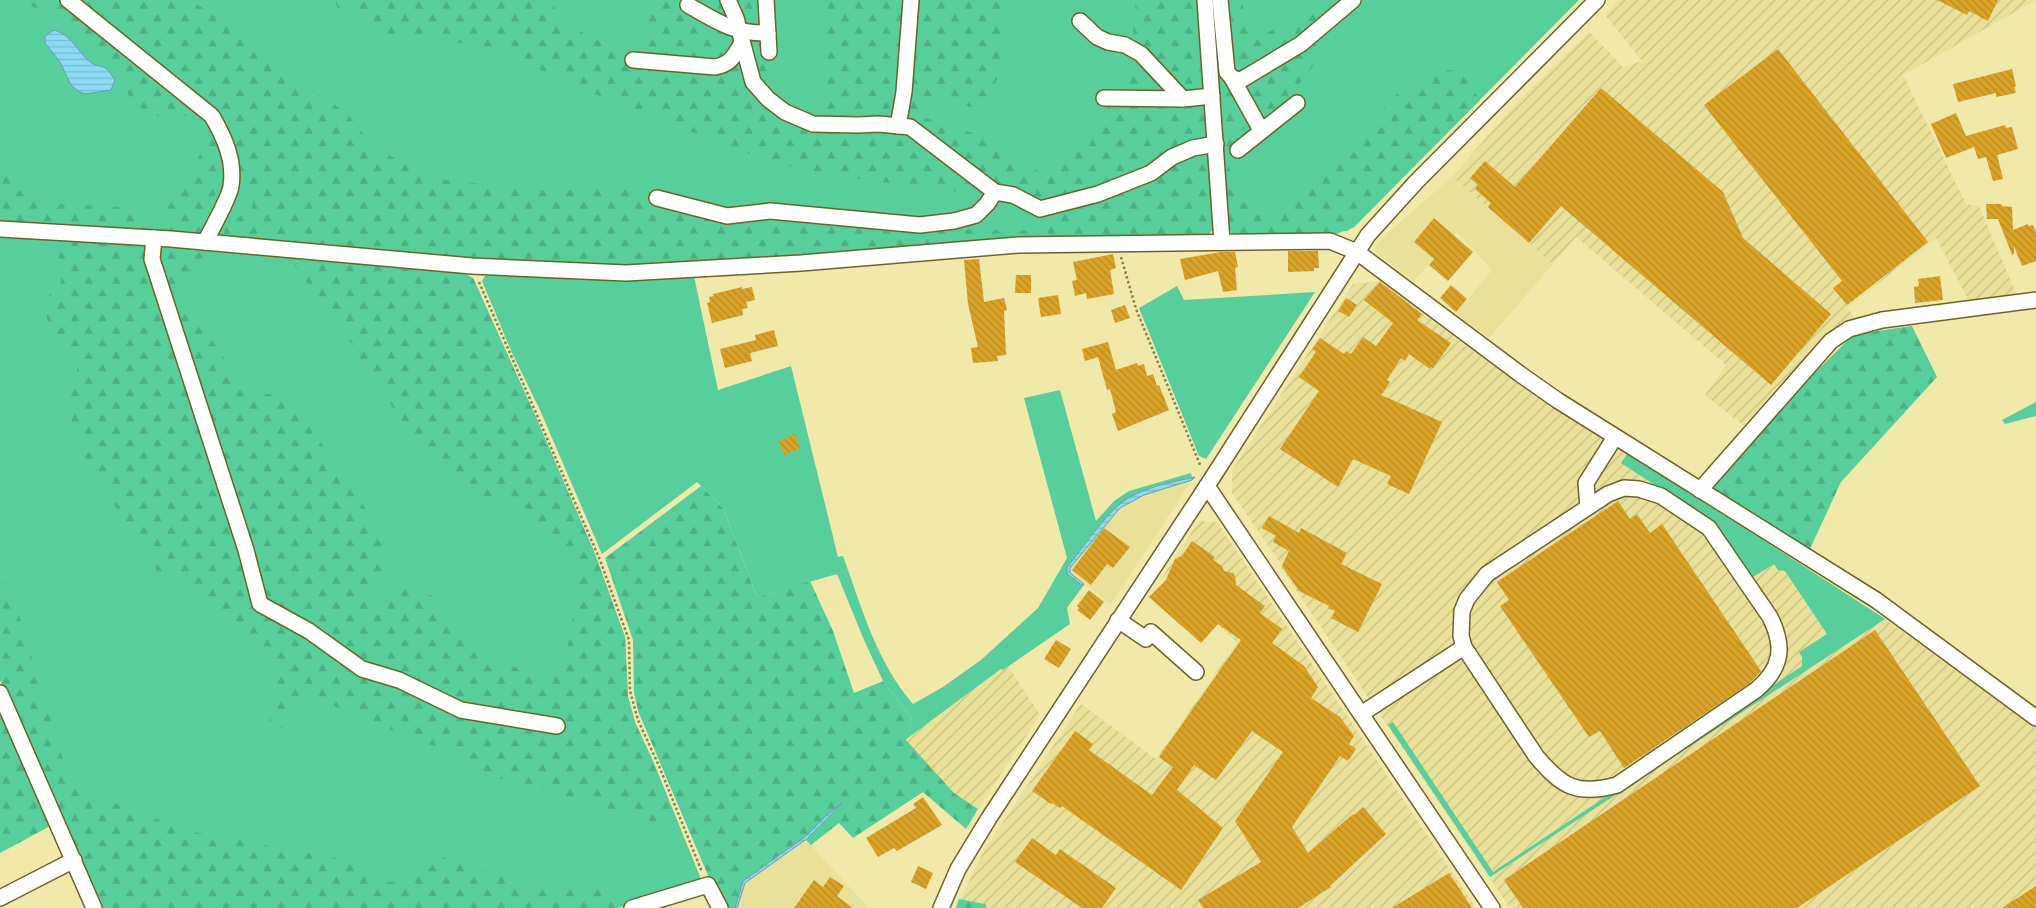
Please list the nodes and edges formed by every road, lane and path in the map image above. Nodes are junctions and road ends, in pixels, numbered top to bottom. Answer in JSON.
{"nodes":[{"id":1,"x":68,"y":0,"type":"edge"},
{"id":2,"x":728,"y":0,"type":"edge"},
{"id":3,"x":766,"y":0,"type":"edge"},
{"id":4,"x":911,"y":0,"type":"edge"},
{"id":5,"x":1205,"y":0,"type":"edge"},
{"id":6,"x":1220,"y":0,"type":"edge"},
{"id":7,"x":1354,"y":0,"type":"edge"},
{"id":8,"x":1597,"y":0,"type":"edge"},
{"id":9,"x":688,"y":5,"type":"dead end"},
{"id":10,"x":1080,"y":21,"type":"dead end"},
{"id":11,"x":768,"y":33,"type":"junction"},
{"id":12,"x":741,"y":37,"type":"junction"},
{"id":13,"x":1208,"y":39,"type":"junction"},
{"id":14,"x":769,"y":52,"type":"dead end"},
{"id":15,"x":633,"y":60,"type":"dead end"},
{"id":16,"x":1229,"y":75,"type":"junction"},
{"id":17,"x":1212,"y":96,"type":"junction"},
{"id":18,"x":1104,"y":98,"type":"dead end"},
{"id":19,"x":1183,"y":99,"type":"junction"},
{"id":20,"x":1297,"y":103,"type":"dead end"},
{"id":21,"x":898,"y":126,"type":"junction"},
{"id":22,"x":1261,"y":130,"type":"junction"},
{"id":23,"x":1216,"y":144,"type":"junction"},
{"id":24,"x":1238,"y":150,"type":"dead end"},
{"id":25,"x":996,"y":192,"type":"junction"},
{"id":26,"x":657,"y":198,"type":"dead end"},
{"id":27,"x":0,"y":229,"type":"edge"},
{"id":28,"x":154,"y":238,"type":"junction"},
{"id":29,"x":205,"y":242,"type":"junction"},
{"id":30,"x":1222,"y":242,"type":"junction"},
{"id":31,"x":1118,"y":244,"type":"junction"},
{"id":32,"x":1357,"y":252,"type":"junction"},
{"id":33,"x":472,"y":266,"type":"junction"},
{"id":34,"x":2036,"y":300,"type":"edge"},
{"id":35,"x":1615,"y":437,"type":"junction"},
{"id":36,"x":1207,"y":486,"type":"junction"},
{"id":37,"x":1700,"y":490,"type":"junction"},
{"id":38,"x":1588,"y":508,"type":"junction"},
{"id":39,"x":1118,"y":620,"type":"junction"},
{"id":40,"x":1464,"y":647,"type":"junction"},
{"id":41,"x":1196,"y":672,"type":"dead end"},
{"id":42,"x":0,"y":693,"type":"edge"},
{"id":43,"x":1362,"y":714,"type":"junction"},
{"id":44,"x":2036,"y":718,"type":"edge"},
{"id":45,"x":557,"y":726,"type":"dead end"},
{"id":46,"x":74,"y":860,"type":"junction"},
{"id":47,"x":708,"y":884,"type":"junction"},
{"id":48,"x":0,"y":898,"type":"edge"},
{"id":49,"x":94,"y":908,"type":"edge"},
{"id":50,"x":632,"y":908,"type":"edge"},
{"id":51,"x":720,"y":908,"type":"edge"},
{"id":52,"x":941,"y":908,"type":"edge"},
{"id":53,"x":1492,"y":908,"type":"edge"}],
"edges":[{"from":1,"to":29,"type":"street"},
{"from":2,"to":12,"type":"street"},
{"from":3,"to":11,"type":"street"},
{"from":4,"to":21,"type":"street"},
{"from":5,"to":13,"type":"street"},
{"from":6,"to":16,"type":"street"},
{"from":7,"to":16,"type":"street"},
{"from":8,"to":32,"type":"street"},
{"from":9,"to":12,"type":"street"},
{"from":10,"to":19,"type":"street"},
{"from":11,"to":12,"type":"street"},
{"from":11,"to":14,"type":"street"},
{"from":12,"to":15,"type":"street"},
{"from":12,"to":21,"type":"street"},
{"from":13,"to":16,"type":"street"},
{"from":13,"to":17,"type":"street"},
{"from":16,"to":22,"type":"street"},
{"from":17,"to":19,"type":"street"},
{"from":17,"to":23,"type":"street"},
{"from":18,"to":19,"type":"street"},
{"from":20,"to":22,"type":"street"},
{"from":21,"to":25,"type":"street"},
{"from":22,"to":24,"type":"street"},
{"from":23,"to":25,"type":"street"},
{"from":23,"to":30,"type":"street"},
{"from":25,"to":26,"type":"street"},
{"from":27,"to":28,"type":"street"},
{"from":28,"to":29,"type":"street"},
{"from":28,"to":45,"type":"street"},
{"from":29,"to":33,"type":"street"},
{"from":30,"to":31,"type":"street"},
{"from":30,"to":32,"type":"street"},
{"from":31,"to":33,"type":"street"},
{"from":31,"to":36,"type":"path"},
{"from":32,"to":35,"type":"street"},
{"from":32,"to":36,"type":"street"},
{"from":33,"to":47,"type":"path"},
{"from":34,"to":37,"type":"street"},
{"from":35,"to":37,"type":"street"},
{"from":35,"to":38,"type":"street"},
{"from":36,"to":39,"type":"street"},
{"from":36,"to":43,"type":"street"},
{"from":37,"to":44,"type":"street"},
{"from":38,"to":40,"type":"street"},
{"from":38,"to":40,"type":"street"},
{"from":39,"to":41,"type":"street"},
{"from":39,"to":52,"type":"street"},
{"from":40,"to":43,"type":"street"},
{"from":42,"to":46,"type":"street"},
{"from":43,"to":53,"type":"street"},
{"from":46,"to":48,"type":"street"},
{"from":46,"to":49,"type":"street"},
{"from":47,"to":50,"type":"street"},
{"from":47,"to":51,"type":"street"}]}
